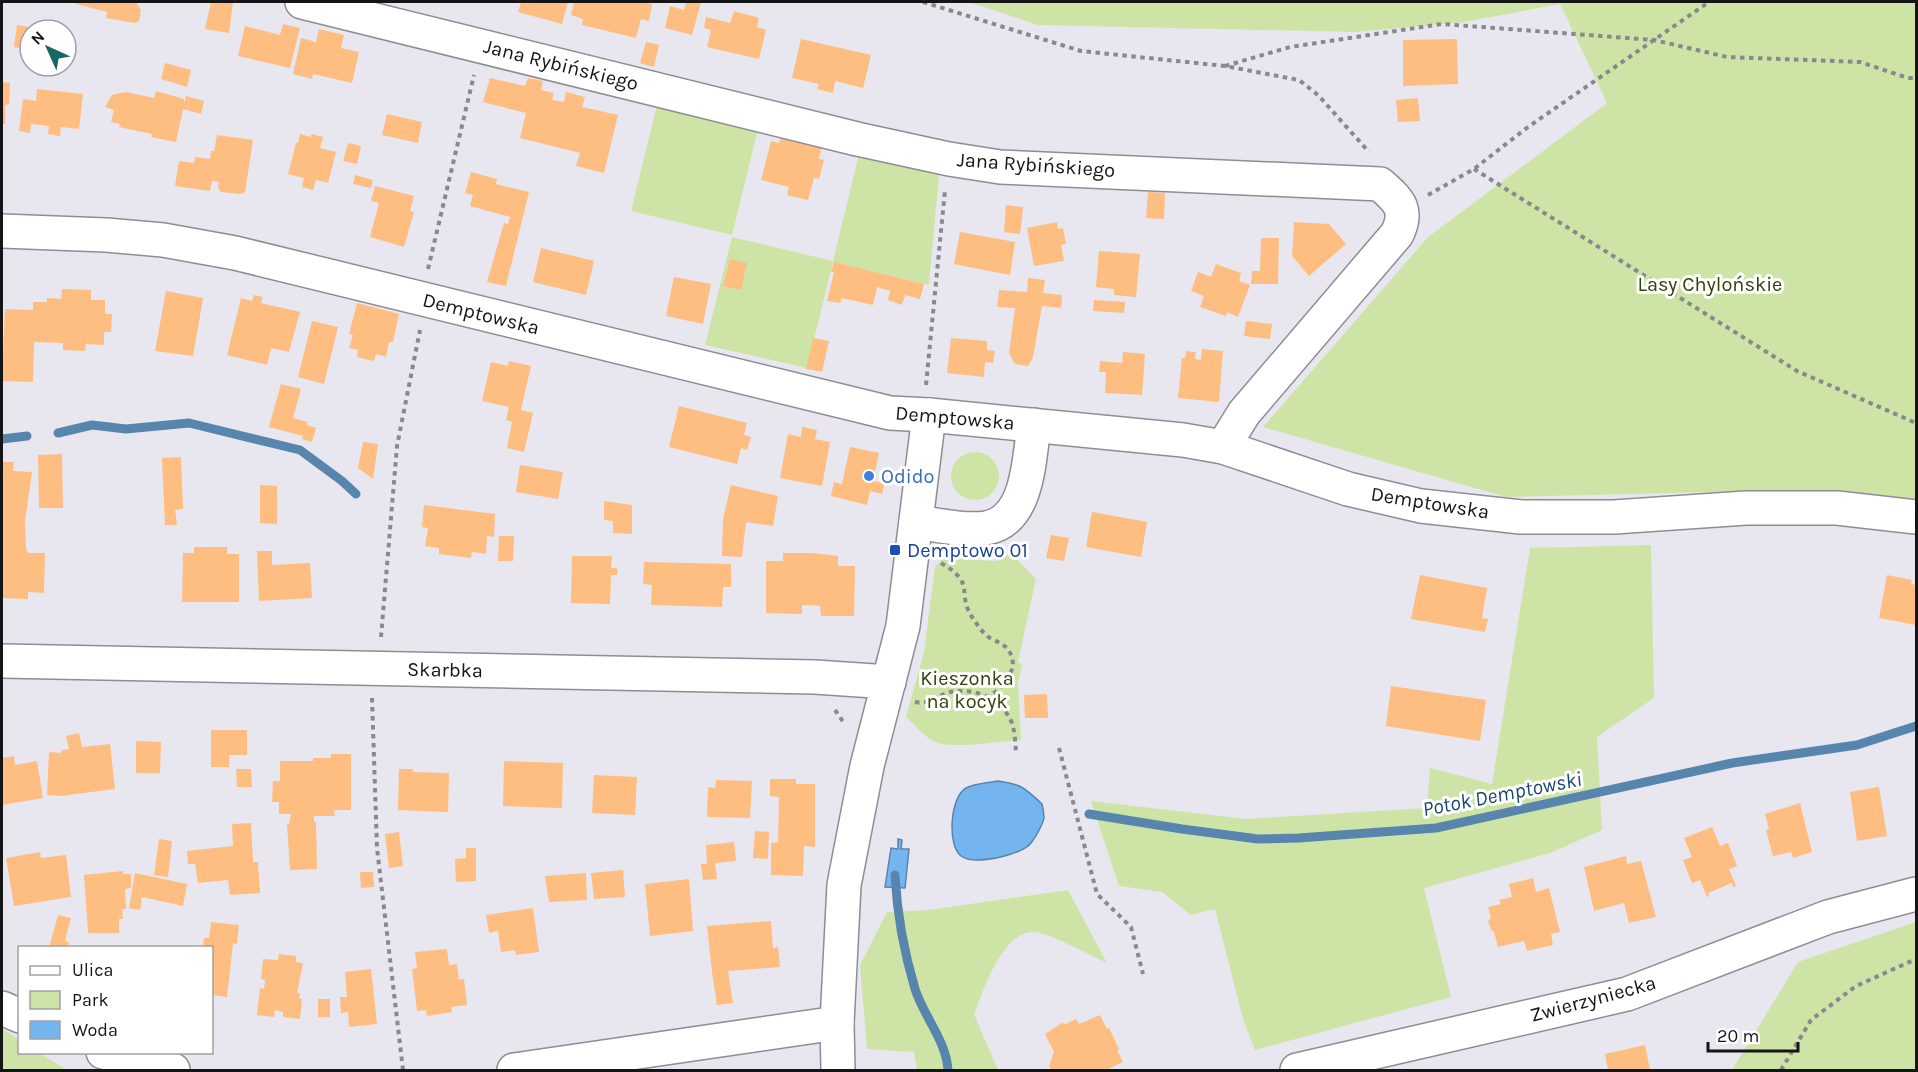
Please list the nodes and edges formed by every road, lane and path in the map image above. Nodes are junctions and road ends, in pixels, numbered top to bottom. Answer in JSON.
{"nodes":[{"id":1,"x":302,"y":2,"type":"edge"},
{"id":2,"x":923,"y":2,"type":"edge"},
{"id":3,"x":1709,"y":2,"type":"edge"},
{"id":4,"x":1654,"y":40,"type":"junction"},
{"id":5,"x":1225,"y":66,"type":"junction"},
{"id":6,"x":1917,"y":78,"type":"edge"},
{"id":7,"x":473,"y":79,"type":"dead end"},
{"id":8,"x":1474,"y":169,"type":"junction"},
{"id":9,"x":1380,"y":184,"type":"junction"},
{"id":10,"x":945,"y":188,"type":"dead end"},
{"id":11,"x":1402,"y":211,"type":"junction"},
{"id":12,"x":2,"y":231,"type":"edge"},
{"id":13,"x":430,"y":260,"type":"dead end"},
{"id":14,"x":420,"y":326,"type":"dead end"},
{"id":15,"x":929,"y":363,"type":"dead end"},
{"id":16,"x":928,"y":415,"type":"junction"},
{"id":17,"x":1917,"y":423,"type":"edge"},
{"id":18,"x":1034,"y":425,"type":"junction"},
{"id":19,"x":1223,"y":447,"type":"junction"},
{"id":20,"x":1917,"y":518,"type":"edge"},
{"id":21,"x":916,"y":522,"type":"junction"},
{"id":22,"x":936,"y":559,"type":"dead end"},
{"id":23,"x":381,"y":641,"type":"dead end"},
{"id":24,"x":2,"y":661,"type":"edge"},
{"id":25,"x":901,"y":692,"type":"junction"},
{"id":26,"x":988,"y":697,"type":"junction"},
{"id":27,"x":372,"y":703,"type":"dead end"},
{"id":28,"x":1059,"y":748,"type":"dead end"},
{"id":29,"x":1016,"y":751,"type":"dead end"},
{"id":30,"x":1917,"y":894,"type":"edge"},
{"id":31,"x":1917,"y":959,"type":"edge"},
{"id":32,"x":1143,"y":974,"type":"dead end"},
{"id":33,"x":2,"y":1008,"type":"edge"},
{"id":34,"x":18,"y":1015,"type":"edge"},
{"id":35,"x":837,"y":1023,"type":"junction"},
{"id":36,"x":107,"y":1054,"type":"edge"},
{"id":37,"x":173,"y":1071,"type":"edge"},
{"id":38,"x":403,"y":1071,"type":"edge"},
{"id":39,"x":514,"y":1071,"type":"edge"},
{"id":40,"x":838,"y":1071,"type":"edge"},
{"id":41,"x":1297,"y":1071,"type":"edge"},
{"id":42,"x":1780,"y":1071,"type":"edge"}],
"edges":[{"from":1,"to":9,"type":"street","name":"Jana Rybińskiego"},
{"from":2,"to":5,"type":"path"},
{"from":3,"to":4,"type":"path"},
{"from":4,"to":5,"type":"path"},
{"from":4,"to":6,"type":"path"},
{"from":4,"to":8,"type":"path"},
{"from":5,"to":9,"type":"path"},
{"from":7,"to":13,"type":"path"},
{"from":8,"to":11,"type":"path"},
{"from":8,"to":17,"type":"path"},
{"from":9,"to":11,"type":"street"},
{"from":10,"to":15,"type":"path"},
{"from":11,"to":19,"type":"street"},
{"from":12,"to":16,"type":"street","name":"Demptowska"},
{"from":14,"to":23,"type":"path"},
{"from":16,"to":18,"type":"street","name":"Demptowska"},
{"from":16,"to":21,"type":"street"},
{"from":18,"to":19,"type":"street","name":"Demptowska"},
{"from":18,"to":21,"type":"street"},
{"from":19,"to":20,"type":"street","name":"Demptowska"},
{"from":21,"to":25,"type":"street"},
{"from":22,"to":26,"type":"path"},
{"from":24,"to":25,"type":"street","name":"Skarbka"},
{"from":25,"to":26,"type":"path"},
{"from":25,"to":35,"type":"street"},
{"from":26,"to":29,"type":"path"},
{"from":27,"to":38,"type":"path"},
{"from":28,"to":32,"type":"path"},
{"from":30,"to":41,"type":"street","name":"Zwierzyniecka"},
{"from":31,"to":42,"type":"path"},
{"from":33,"to":34,"type":"street"},
{"from":35,"to":39,"type":"street"},
{"from":35,"to":40,"type":"street"},
{"from":36,"to":37,"type":"street"}]}
